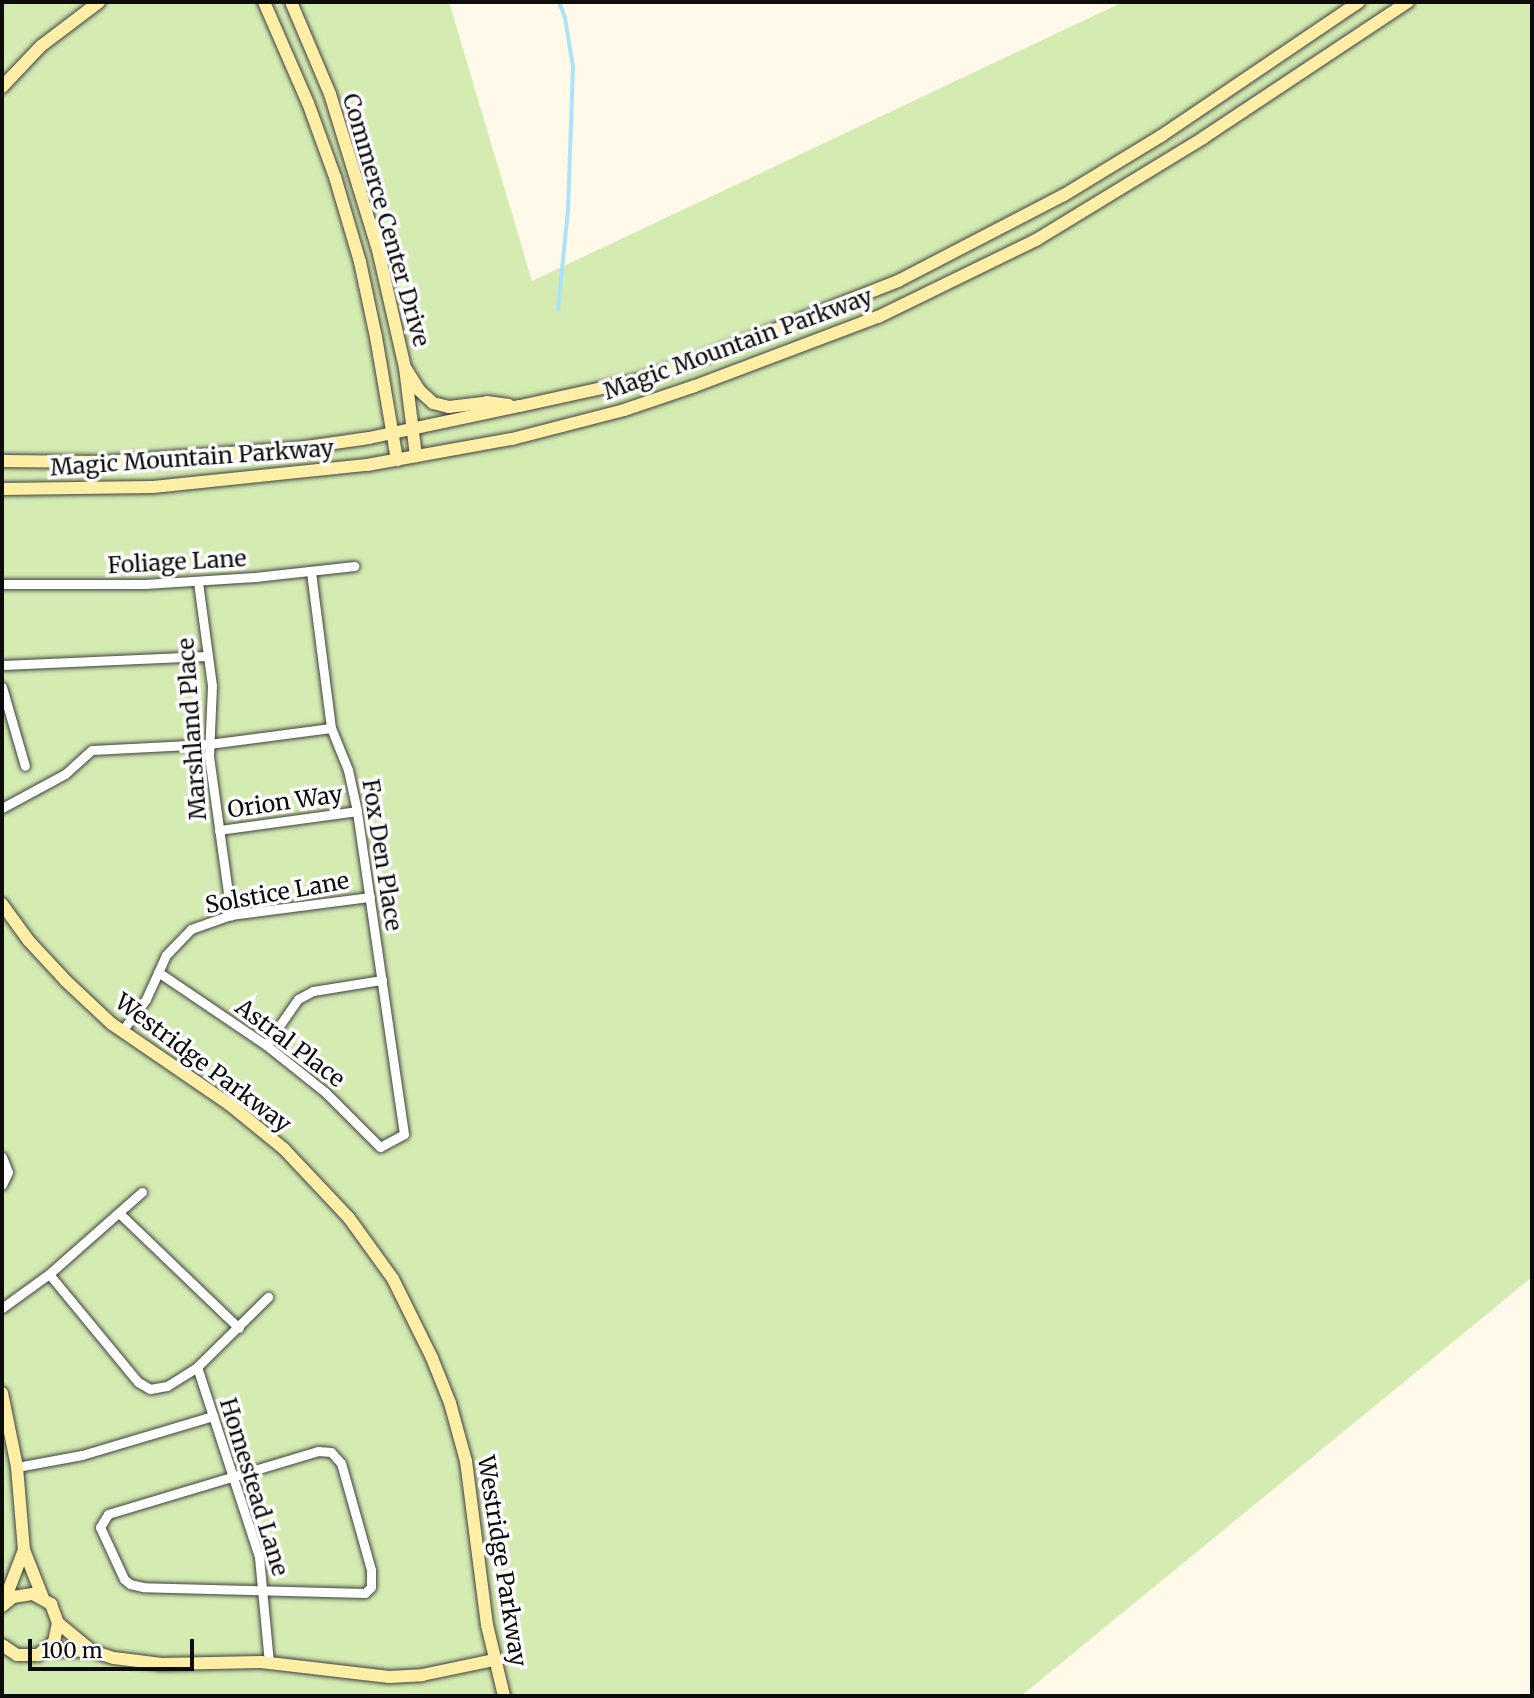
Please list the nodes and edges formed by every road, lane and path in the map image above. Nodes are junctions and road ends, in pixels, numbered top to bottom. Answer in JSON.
{"nodes":[{"id":1,"x":99,"y":2,"type":"edge"},
{"id":2,"x":264,"y":2,"type":"edge"},
{"id":3,"x":291,"y":2,"type":"edge"},
{"id":4,"x":1359,"y":2,"type":"edge"},
{"id":5,"x":1408,"y":2,"type":"edge"},
{"id":6,"x":2,"y":87,"type":"edge"},
{"id":7,"x":405,"y":368,"type":"junction"},
{"id":8,"x":520,"y":406,"type":"junction"},
{"id":9,"x":412,"y":429,"type":"junction"},
{"id":10,"x":393,"y":433,"type":"junction"},
{"id":11,"x":416,"y":456,"type":"junction"},
{"id":12,"x":397,"y":460,"type":"junction"},
{"id":13,"x":2,"y":461,"type":"edge"},
{"id":14,"x":2,"y":489,"type":"edge"},
{"id":15,"x":354,"y":566,"type":"dead end"},
{"id":16,"x":312,"y":572,"type":"junction"},
{"id":17,"x":198,"y":582,"type":"junction"},
{"id":18,"x":2,"y":584,"type":"edge"},
{"id":19,"x":208,"y":656,"type":"junction"},
{"id":20,"x":2,"y":666,"type":"edge"},
{"id":21,"x":2,"y":687,"type":"edge"},
{"id":22,"x":331,"y":728,"type":"junction"},
{"id":23,"x":209,"y":744,"type":"junction"},
{"id":24,"x":24,"y":765,"type":"dead end"},
{"id":25,"x":2,"y":808,"type":"edge"},
{"id":26,"x":358,"y":811,"type":"junction"},
{"id":27,"x":219,"y":831,"type":"junction"},
{"id":28,"x":370,"y":897,"type":"junction"},
{"id":29,"x":2,"y":904,"type":"edge"},
{"id":30,"x":231,"y":915,"type":"junction"},
{"id":31,"x":158,"y":972,"type":"junction"},
{"id":32,"x":382,"y":980,"type":"junction"},
{"id":33,"x":122,"y":1031,"type":"junction"},
{"id":34,"x":266,"y":1045,"type":"junction"},
{"id":35,"x":392,"y":1141,"type":"joint"},
{"id":36,"x":2,"y":1157,"type":"edge"},
{"id":37,"x":2,"y":1185,"type":"edge"},
{"id":38,"x":142,"y":1192,"type":"dead end"},
{"id":39,"x":119,"y":1213,"type":"junction"},
{"id":40,"x":49,"y":1274,"type":"junction"},
{"id":41,"x":268,"y":1297,"type":"dead end"},
{"id":42,"x":2,"y":1308,"type":"edge"},
{"id":43,"x":239,"y":1328,"type":"junction"},
{"id":44,"x":197,"y":1367,"type":"junction"},
{"id":45,"x":2,"y":1393,"type":"edge"},
{"id":46,"x":213,"y":1416,"type":"junction"},
{"id":47,"x":17,"y":1467,"type":"junction"},
{"id":48,"x":233,"y":1476,"type":"junction"},
{"id":49,"x":24,"y":1550,"type":"junction"},
{"id":50,"x":265,"y":1591,"type":"junction"},
{"id":51,"x":43,"y":1598,"type":"junction"},
{"id":52,"x":3,"y":1604,"type":"edge"},
{"id":53,"x":58,"y":1623,"type":"junction"},
{"id":54,"x":2,"y":1644,"type":"edge"},
{"id":55,"x":47,"y":1650,"type":"junction"},
{"id":56,"x":92,"y":1651,"type":"junction"},
{"id":57,"x":494,"y":1660,"type":"junction"},
{"id":58,"x":269,"y":1662,"type":"junction"},
{"id":59,"x":504,"y":1696,"type":"edge"}],
"edges":[{"from":1,"to":6,"type":"main road"},
{"from":2,"to":10,"type":"main road","name":"Commerce Center Drive"},
{"from":3,"to":7,"type":"main road","name":"Commerce Center Drive"},
{"from":4,"to":8,"type":"main road","name":"Magic Mountain Parkway"},
{"from":5,"to":11,"type":"main road","name":"Magic Mountain Parkway"},
{"from":7,"to":8,"type":"main road"},
{"from":7,"to":9,"type":"main road","name":"Commerce Center Drive"},
{"from":8,"to":9,"type":"main road","name":"Magic Mountain Parkway"},
{"from":9,"to":10,"type":"main road","name":"Magic Mountain Parkway"},
{"from":9,"to":11,"type":"main road","name":"Commerce Center Drive"},
{"from":10,"to":12,"type":"main road","name":"Commerce Center Drive"},
{"from":10,"to":13,"type":"main road","name":"Magic Mountain Parkway"},
{"from":11,"to":12,"type":"main road","name":"Magic Mountain Parkway"},
{"from":12,"to":14,"type":"main road","name":"Magic Mountain Parkway"},
{"from":15,"to":16,"type":"street","name":"Foliage Lane"},
{"from":16,"to":17,"type":"street","name":"Foliage Lane"},
{"from":16,"to":22,"type":"street","name":"Fox Den Place"},
{"from":17,"to":18,"type":"street","name":"Foliage Lane"},
{"from":17,"to":19,"type":"street","name":"Marshland Place"},
{"from":19,"to":20,"type":"street"},
{"from":19,"to":23,"type":"street","name":"Marshland Place"},
{"from":21,"to":24,"type":"street"},
{"from":22,"to":23,"type":"street"},
{"from":22,"to":26,"type":"street","name":"Fox Den Place"},
{"from":23,"to":25,"type":"street"},
{"from":23,"to":27,"type":"street","name":"Marshland Place"},
{"from":26,"to":27,"type":"street","name":"Orion Way"},
{"from":26,"to":28,"type":"street","name":"Fox Den Place"},
{"from":27,"to":30,"type":"street","name":"Marshland Place"},
{"from":28,"to":30,"type":"street","name":"Solstice Lane"},
{"from":28,"to":32,"type":"street","name":"Fox Den Place"},
{"from":29,"to":33,"type":"main road","name":"Westridge Parkway"},
{"from":30,"to":31,"type":"street","name":"Solstice Lane"},
{"from":31,"to":33,"type":"street","name":"Solstice Lane"},
{"from":31,"to":34,"type":"street","name":"Astral Place"},
{"from":32,"to":34,"type":"street"},
{"from":32,"to":35,"type":"street","name":"Fox Den Place"},
{"from":33,"to":57,"type":"main road","name":"Westridge Parkway"},
{"from":34,"to":35,"type":"street","name":"Astral Place"},
{"from":36,"to":37,"type":"street"},
{"from":38,"to":39,"type":"street"},
{"from":39,"to":40,"type":"street"},
{"from":39,"to":43,"type":"street"},
{"from":40,"to":42,"type":"street"},
{"from":40,"to":44,"type":"street"},
{"from":41,"to":43,"type":"street"},
{"from":43,"to":44,"type":"street"},
{"from":44,"to":46,"type":"street","name":"Homestead Lane"},
{"from":45,"to":47,"type":"main road"},
{"from":46,"to":47,"type":"street"},
{"from":46,"to":48,"type":"street","name":"Homestead Lane"},
{"from":47,"to":49,"type":"main road"},
{"from":48,"to":50,"type":"street","name":"Homestead Lane"},
{"from":48,"to":50,"type":"street"},
{"from":48,"to":50,"type":"street"},
{"from":49,"to":51,"type":"main road"},
{"from":49,"to":52,"type":"main road"},
{"from":50,"to":58,"type":"street","name":"Homestead Lane"},
{"from":51,"to":52,"type":"main road"},
{"from":51,"to":53,"type":"main road"},
{"from":53,"to":55,"type":"main road"},
{"from":53,"to":56,"type":"main road"},
{"from":54,"to":55,"type":"main road"},
{"from":55,"to":56,"type":"main road"},
{"from":56,"to":58,"type":"main road"},
{"from":57,"to":58,"type":"main road"},
{"from":57,"to":59,"type":"main road","name":"Westridge Parkway"}]}
